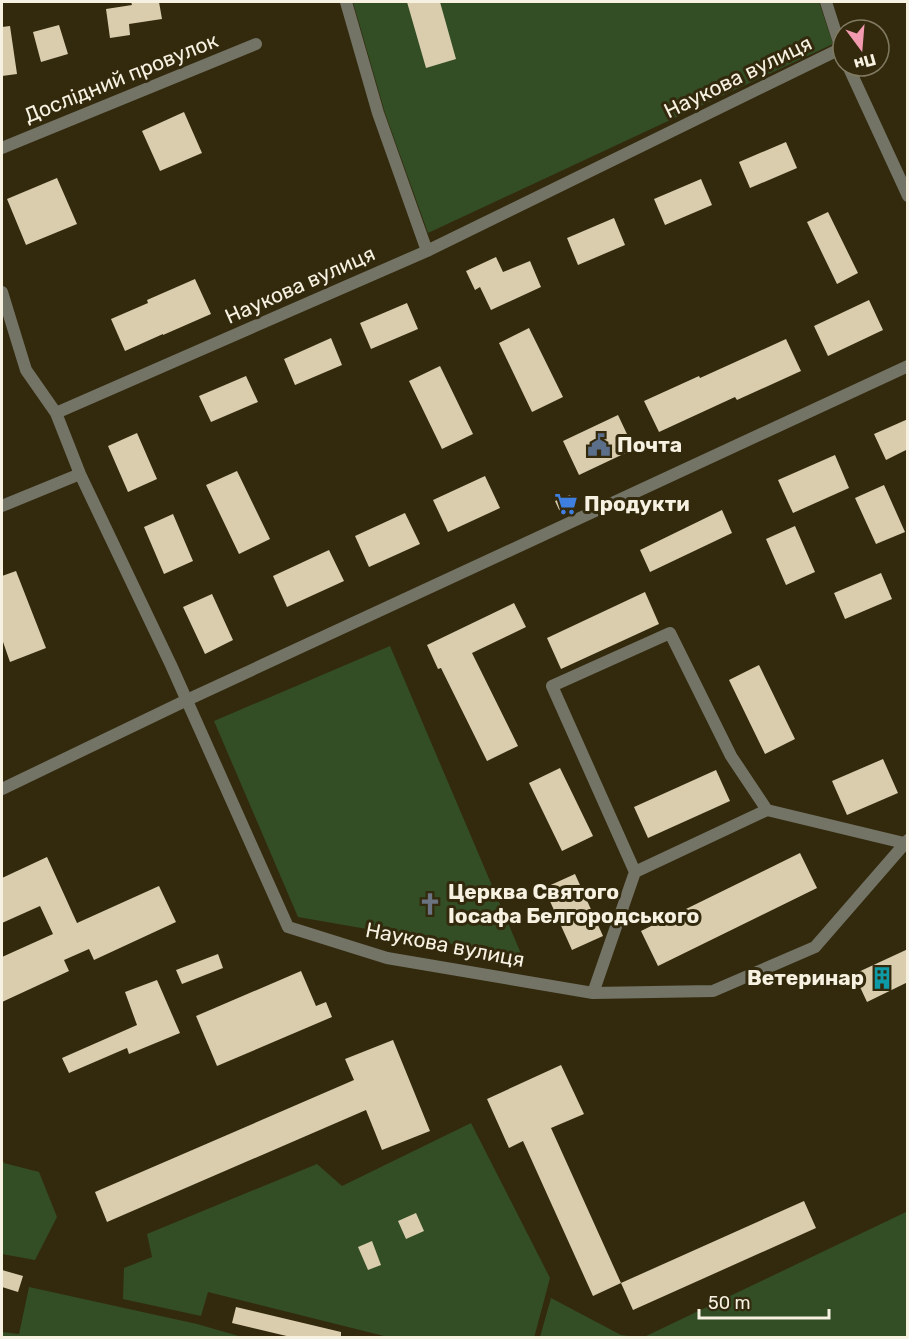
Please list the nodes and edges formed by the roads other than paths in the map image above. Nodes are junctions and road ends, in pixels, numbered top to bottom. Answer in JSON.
{"nodes":[{"id":1,"x":346,"y":2,"type":"edge"},
{"id":2,"x":826,"y":2,"type":"edge"},
{"id":3,"x":831,"y":18,"type":"edge"},
{"id":4,"x":256,"y":44,"type":"dead end"},
{"id":5,"x":831,"y":57,"type":"edge"},
{"id":6,"x":854,"y":78,"type":"edge"},
{"id":7,"x":2,"y":148,"type":"edge"},
{"id":8,"x":908,"y":196,"type":"edge"},
{"id":9,"x":427,"y":251,"type":"junction"},
{"id":10,"x":2,"y":292,"type":"edge"},
{"id":11,"x":908,"y":366,"type":"edge"},
{"id":12,"x":56,"y":413,"type":"junction"},
{"id":13,"x":81,"y":474,"type":"junction"},
{"id":14,"x":2,"y":506,"type":"edge"},
{"id":15,"x":187,"y":700,"type":"junction"},
{"id":16,"x":2,"y":789,"type":"edge"},
{"id":17,"x":766,"y":810,"type":"junction"},
{"id":18,"x":906,"y":842,"type":"edge"},
{"id":19,"x":635,"y":872,"type":"junction"},
{"id":20,"x":593,"y":993,"type":"junction"}],
"edges":[{"from":1,"to":9,"type":"street"},
{"from":2,"to":3,"type":"street","name":"Наукова вулиця"},
{"from":4,"to":7,"type":"street","name":"Дослідний провулок"},
{"from":5,"to":9,"type":"street","name":"Наукова вулиця"},
{"from":6,"to":8,"type":"street"},
{"from":9,"to":12,"type":"street","name":"Наукова вулиця"},
{"from":10,"to":12,"type":"street"},
{"from":11,"to":15,"type":"street"},
{"from":12,"to":13,"type":"street","name":"Наукова вулиця"},
{"from":13,"to":14,"type":"street"},
{"from":13,"to":15,"type":"street","name":"Наукова вулиця"},
{"from":15,"to":16,"type":"street"},
{"from":15,"to":20,"type":"street","name":"Наукова вулиця"},
{"from":17,"to":18,"type":"street","name":"Наукова вулиця"},
{"from":17,"to":19,"type":"street"},
{"from":17,"to":19,"type":"street"},
{"from":18,"to":20,"type":"street","name":"Наукова вулиця"},
{"from":19,"to":20,"type":"street"}]}
